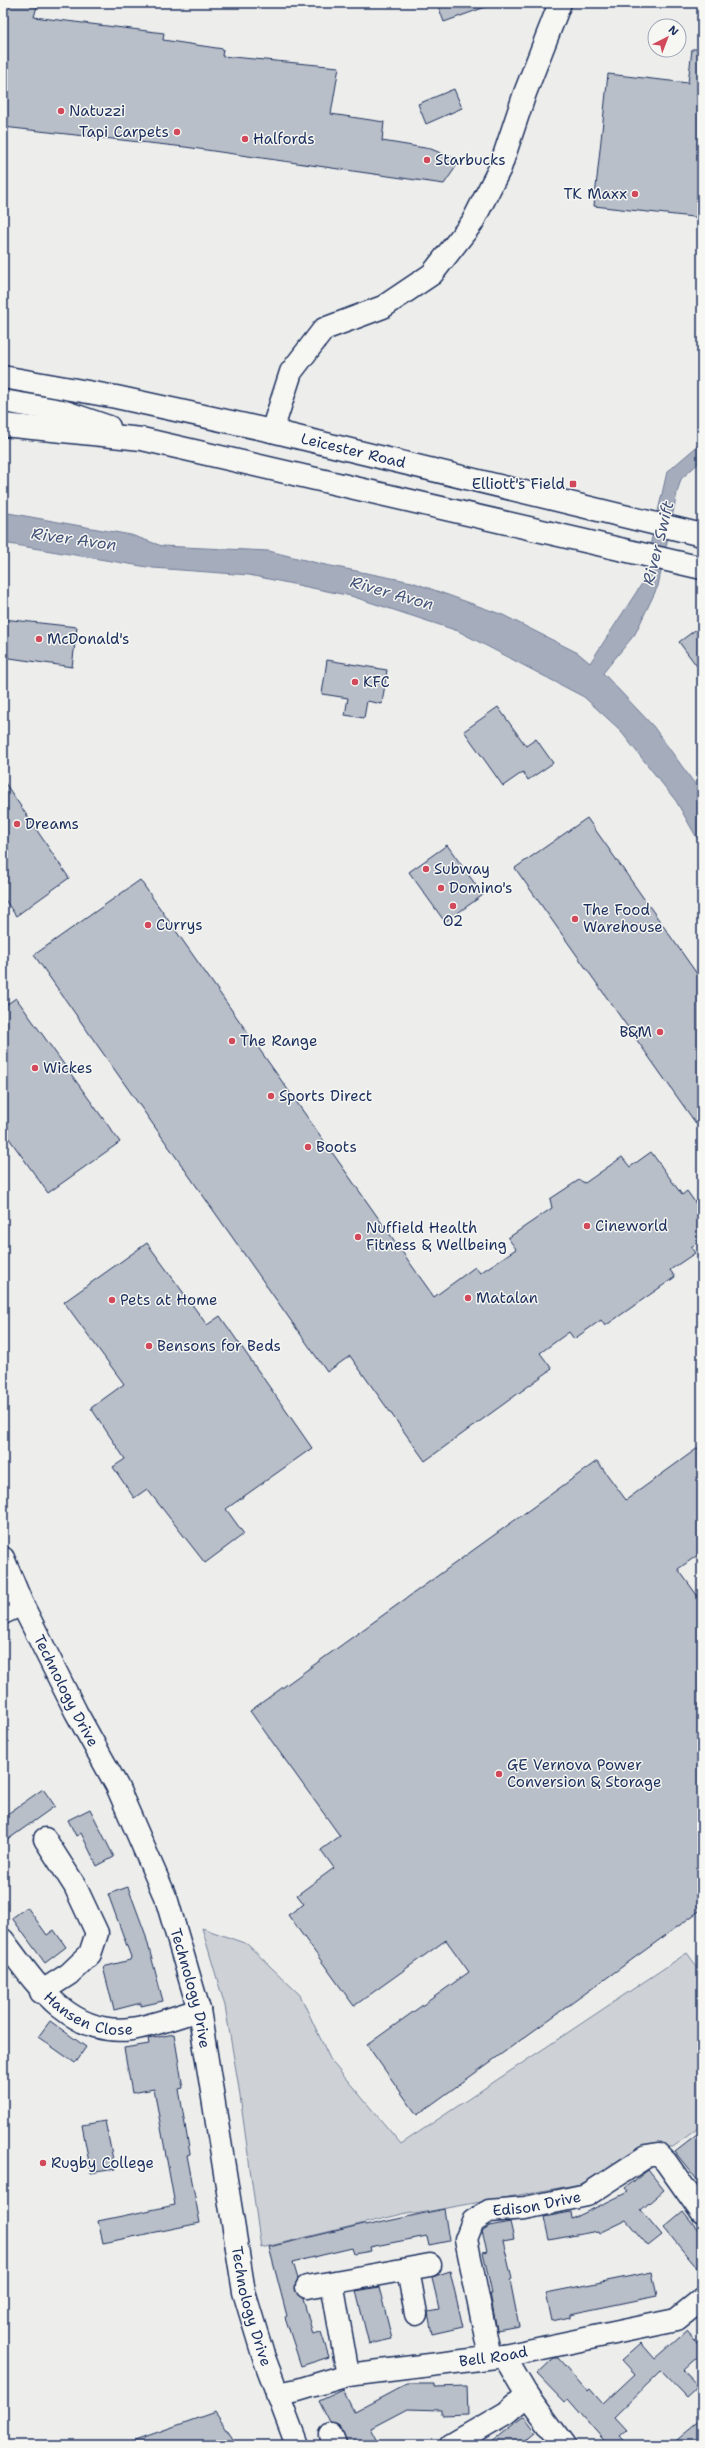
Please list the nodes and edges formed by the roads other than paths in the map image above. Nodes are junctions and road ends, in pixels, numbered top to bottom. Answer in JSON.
{"nodes":[{"id":1,"x":560,"y":3,"type":"edge"},
{"id":2,"x":3,"y":377,"type":"edge"},
{"id":3,"x":3,"y":401,"type":"edge"},
{"id":4,"x":3,"y":425,"type":"edge"},
{"id":5,"x":272,"y":431,"type":"junction"},
{"id":6,"x":142,"y":439,"type":"junction"},
{"id":7,"x":702,"y":535,"type":"edge"},
{"id":8,"x":702,"y":568,"type":"edge"},
{"id":9,"x":3,"y":1558,"type":"edge"},
{"id":10,"x":13,"y":1608,"type":"edge"},
{"id":11,"x":45,"y":1839,"type":"dead end"},
{"id":12,"x":3,"y":1940,"type":"edge"},
{"id":13,"x":41,"y":1992,"type":"junction"},
{"id":14,"x":199,"y":2010,"type":"junction"},
{"id":15,"x":702,"y":2213,"type":"edge"},
{"id":16,"x":430,"y":2265,"type":"dead end"},
{"id":17,"x":408,"y":2270,"type":"junction"},
{"id":18,"x":332,"y":2282,"type":"junction"},
{"id":19,"x":307,"y":2287,"type":"dead end"},
{"id":20,"x":702,"y":2299,"type":"edge"},
{"id":21,"x":416,"y":2314,"type":"dead end"},
{"id":22,"x":497,"y":2356,"type":"junction"},
{"id":23,"x":348,"y":2375,"type":"junction"},
{"id":24,"x":277,"y":2394,"type":"junction"},
{"id":25,"x":527,"y":2395,"type":"junction"},
{"id":26,"x":297,"y":2445,"type":"edge"},
{"id":27,"x":451,"y":2445,"type":"edge"},
{"id":28,"x":564,"y":2445,"type":"edge"}],
"edges":[{"from":1,"to":5,"type":"main road"},
{"from":2,"to":5,"type":"main road","name":"Leicester Road"},
{"from":3,"to":6,"type":"main road"},
{"from":4,"to":6,"type":"main road"},
{"from":5,"to":7,"type":"main road","name":"Leicester Road"},
{"from":6,"to":8,"type":"main road"},
{"from":9,"to":10,"type":"main road","name":"Technology Drive"},
{"from":10,"to":14,"type":"main road","name":"Technology Drive"},
{"from":11,"to":13,"type":"main road"},
{"from":12,"to":13,"type":"main road","name":"Hansen Close"},
{"from":13,"to":14,"type":"main road","name":"Hansen Close"},
{"from":14,"to":24,"type":"main road","name":"Technology Drive"},
{"from":15,"to":22,"type":"main road","name":"Edison Drive"},
{"from":16,"to":17,"type":"main road"},
{"from":17,"to":18,"type":"main road"},
{"from":17,"to":21,"type":"main road"},
{"from":18,"to":19,"type":"main road"},
{"from":18,"to":23,"type":"main road"},
{"from":20,"to":22,"type":"main road","name":"Bell Road"},
{"from":22,"to":23,"type":"main road","name":"Bell Road"},
{"from":22,"to":25,"type":"main road"},
{"from":23,"to":24,"type":"main road","name":"Bell Road"},
{"from":24,"to":26,"type":"main road","name":"Technology Drive"},
{"from":25,"to":27,"type":"main road"},
{"from":25,"to":28,"type":"main road"}]}
